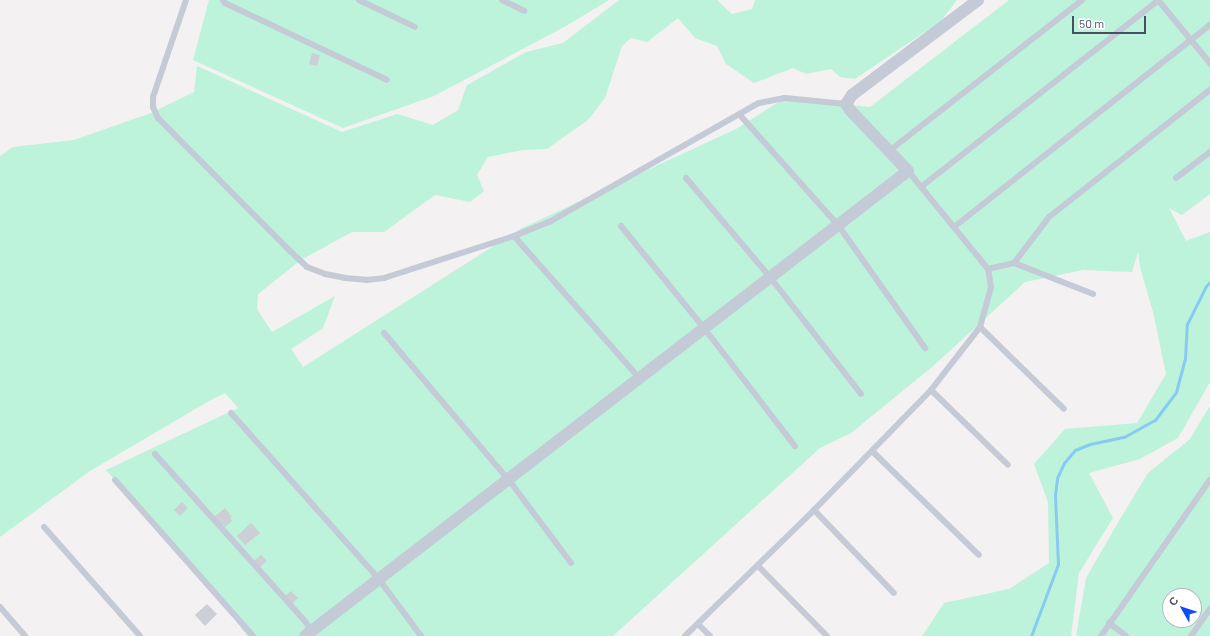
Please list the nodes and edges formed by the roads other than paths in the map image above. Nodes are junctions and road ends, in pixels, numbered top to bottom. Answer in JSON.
{"nodes":[{"id":1,"x":186,"y":0,"type":"edge"},
{"id":2,"x":224,"y":0,"type":"edge"},
{"id":3,"x":359,"y":0,"type":"edge"},
{"id":4,"x":502,"y":0,"type":"edge"},
{"id":5,"x":978,"y":0,"type":"edge"},
{"id":6,"x":1082,"y":0,"type":"edge"},
{"id":7,"x":1159,"y":0,"type":"edge"},
{"id":8,"x":525,"y":11,"type":"dead end"},
{"id":9,"x":1210,"y":25,"type":"edge"},
{"id":10,"x":415,"y":27,"type":"dead end"},
{"id":11,"x":1191,"y":40,"type":"junction"},
{"id":12,"x":1210,"y":63,"type":"edge"},
{"id":13,"x":387,"y":80,"type":"dead end"},
{"id":14,"x":1210,"y":90,"type":"edge"},
{"id":15,"x":846,"y":104,"type":"junction"},
{"id":16,"x":740,"y":114,"type":"junction"},
{"id":17,"x":890,"y":151,"type":"junction"},
{"id":18,"x":1210,"y":152,"type":"edge"},
{"id":19,"x":908,"y":171,"type":"junction"},
{"id":20,"x":686,"y":178,"type":"dead end"},
{"id":21,"x":1176,"y":178,"type":"dead end"},
{"id":22,"x":921,"y":186,"type":"junction"},
{"id":23,"x":838,"y":225,"type":"junction"},
{"id":24,"x":621,"y":226,"type":"dead end"},
{"id":25,"x":954,"y":227,"type":"junction"},
{"id":26,"x":514,"y":236,"type":"junction"},
{"id":27,"x":1014,"y":262,"type":"junction"},
{"id":28,"x":988,"y":269,"type":"junction"},
{"id":29,"x":770,"y":277,"type":"junction"},
{"id":30,"x":1093,"y":294,"type":"dead end"},
{"id":31,"x":980,"y":327,"type":"junction"},
{"id":32,"x":704,"y":328,"type":"junction"},
{"id":33,"x":384,"y":333,"type":"dead end"},
{"id":34,"x":925,"y":348,"type":"dead end"},
{"id":35,"x":639,"y":378,"type":"junction"},
{"id":36,"x":931,"y":390,"type":"junction"},
{"id":37,"x":861,"y":394,"type":"dead end"},
{"id":38,"x":1064,"y":409,"type":"dead end"},
{"id":39,"x":231,"y":413,"type":"dead end"},
{"id":40,"x":794,"y":446,"type":"dead end"},
{"id":41,"x":872,"y":451,"type":"junction"},
{"id":42,"x":155,"y":454,"type":"dead end"},
{"id":43,"x":1008,"y":465,"type":"dead end"},
{"id":44,"x":508,"y":479,"type":"junction"},
{"id":45,"x":115,"y":480,"type":"dead end"},
{"id":46,"x":1210,"y":480,"type":"edge"},
{"id":47,"x":814,"y":510,"type":"junction"},
{"id":48,"x":44,"y":527,"type":"dead end"},
{"id":49,"x":979,"y":555,"type":"dead end"},
{"id":50,"x":572,"y":563,"type":"dead end"},
{"id":51,"x":758,"y":566,"type":"junction"},
{"id":52,"x":378,"y":578,"type":"junction"},
{"id":53,"x":894,"y":593,"type":"dead end"},
{"id":54,"x":0,"y":607,"type":"edge"},
{"id":55,"x":1210,"y":609,"type":"edge"},
{"id":56,"x":1109,"y":623,"type":"junction"},
{"id":57,"x":698,"y":624,"type":"junction"},
{"id":58,"x":308,"y":634,"type":"edge"},
{"id":59,"x":26,"y":636,"type":"edge"},
{"id":60,"x":140,"y":636,"type":"edge"},
{"id":61,"x":252,"y":636,"type":"edge"},
{"id":62,"x":421,"y":636,"type":"edge"},
{"id":63,"x":685,"y":636,"type":"edge"},
{"id":64,"x":710,"y":636,"type":"edge"},
{"id":65,"x":827,"y":636,"type":"edge"},
{"id":66,"x":1101,"y":636,"type":"edge"},
{"id":67,"x":1126,"y":636,"type":"edge"},
{"id":68,"x":1191,"y":636,"type":"edge"}],
"edges":[{"from":1,"to":26,"type":"lane"},
{"from":2,"to":13,"type":"lane"},
{"from":3,"to":10,"type":"lane"},
{"from":4,"to":8,"type":"lane"},
{"from":5,"to":15,"type":"street"},
{"from":6,"to":17,"type":"lane"},
{"from":7,"to":11,"type":"lane"},
{"from":7,"to":22,"type":"lane"},
{"from":9,"to":11,"type":"lane"},
{"from":11,"to":12,"type":"lane"},
{"from":11,"to":25,"type":"lane"},
{"from":14,"to":27,"type":"lane"},
{"from":15,"to":16,"type":"lane"},
{"from":15,"to":17,"type":"street"},
{"from":16,"to":23,"type":"lane"},
{"from":16,"to":26,"type":"lane"},
{"from":17,"to":19,"type":"street"},
{"from":18,"to":21,"type":"lane"},
{"from":19,"to":22,"type":"lane"},
{"from":19,"to":23,"type":"street"},
{"from":20,"to":29,"type":"lane"},
{"from":22,"to":25,"type":"lane"},
{"from":23,"to":29,"type":"street"},
{"from":23,"to":34,"type":"lane"},
{"from":24,"to":32,"type":"lane"},
{"from":25,"to":28,"type":"lane"},
{"from":26,"to":35,"type":"lane"},
{"from":27,"to":28,"type":"lane"},
{"from":27,"to":30,"type":"lane"},
{"from":28,"to":31,"type":"lane"},
{"from":29,"to":32,"type":"street"},
{"from":29,"to":37,"type":"lane"},
{"from":31,"to":36,"type":"lane"},
{"from":31,"to":38,"type":"lane"},
{"from":32,"to":35,"type":"street"},
{"from":32,"to":40,"type":"lane"},
{"from":33,"to":44,"type":"lane"},
{"from":35,"to":44,"type":"street"},
{"from":36,"to":41,"type":"lane"},
{"from":36,"to":43,"type":"lane"},
{"from":39,"to":52,"type":"lane"},
{"from":41,"to":47,"type":"lane"},
{"from":41,"to":49,"type":"lane"},
{"from":42,"to":58,"type":"lane"},
{"from":44,"to":50,"type":"lane"},
{"from":44,"to":52,"type":"street"},
{"from":45,"to":61,"type":"lane"},
{"from":46,"to":56,"type":"lane"},
{"from":47,"to":51,"type":"lane"},
{"from":47,"to":53,"type":"lane"},
{"from":48,"to":60,"type":"lane"},
{"from":51,"to":57,"type":"lane"},
{"from":51,"to":65,"type":"lane"},
{"from":52,"to":58,"type":"street"},
{"from":52,"to":62,"type":"lane"},
{"from":54,"to":59,"type":"lane"},
{"from":55,"to":68,"type":"lane"},
{"from":56,"to":66,"type":"lane"},
{"from":56,"to":67,"type":"lane"},
{"from":57,"to":63,"type":"lane"},
{"from":57,"to":64,"type":"lane"}]}
